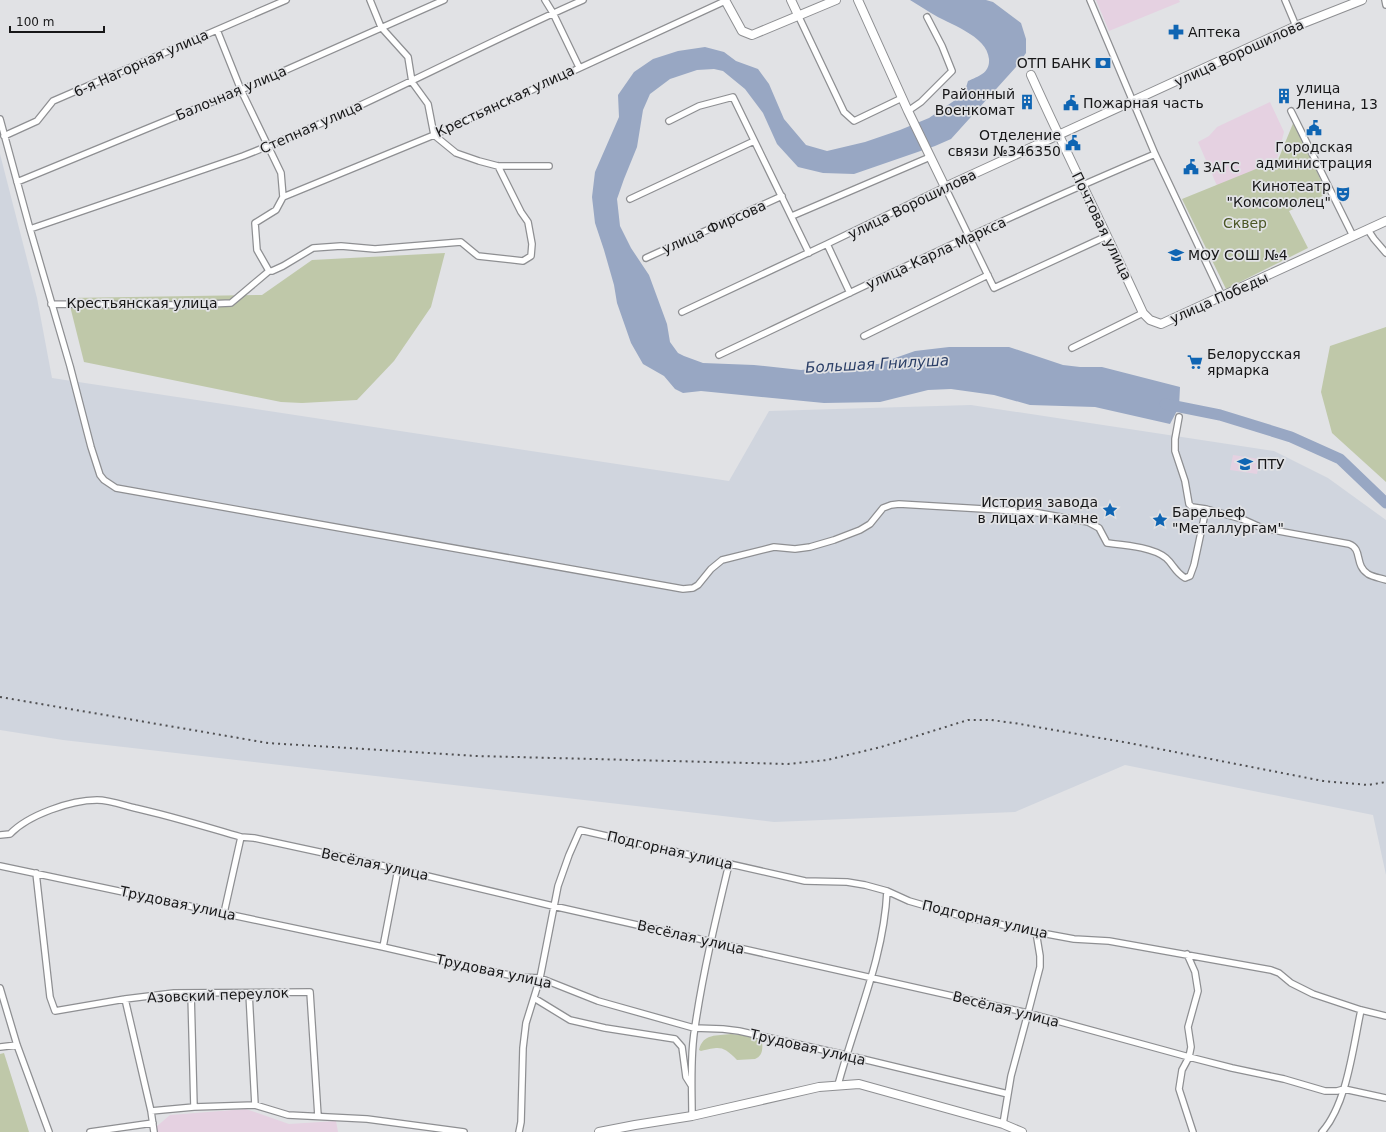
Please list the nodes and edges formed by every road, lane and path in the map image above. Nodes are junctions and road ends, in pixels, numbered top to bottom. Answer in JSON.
{"nodes":[{"id":1,"x":286,"y":0,"type":"edge"},
{"id":2,"x":370,"y":0,"type":"edge"},
{"id":3,"x":444,"y":0,"type":"edge"},
{"id":4,"x":545,"y":0,"type":"edge"},
{"id":5,"x":583,"y":0,"type":"edge"},
{"id":6,"x":725,"y":0,"type":"edge"},
{"id":7,"x":791,"y":0,"type":"edge"},
{"id":8,"x":836,"y":0,"type":"edge"},
{"id":9,"x":858,"y":0,"type":"edge"},
{"id":10,"x":1090,"y":0,"type":"edge"},
{"id":11,"x":1284,"y":0,"type":"edge"},
{"id":12,"x":1362,"y":0,"type":"edge"},
{"id":13,"x":1385,"y":0,"type":"edge"},
{"id":14,"x":1386,"y":5,"type":"edge"},
{"id":15,"x":553,"y":13,"type":"junction"},
{"id":16,"x":798,"y":15,"type":"junction"},
{"id":17,"x":927,"y":17,"type":"dead end"},
{"id":18,"x":1296,"y":26,"type":"junction"},
{"id":19,"x":381,"y":27,"type":"junction"},
{"id":20,"x":218,"y":30,"type":"junction"},
{"id":21,"x":579,"y":67,"type":"junction"},
{"id":22,"x":1031,"y":75,"type":"dead end"},
{"id":23,"x":412,"y":82,"type":"junction"},
{"id":24,"x":241,"y":90,"type":"junction"},
{"id":25,"x":902,"y":98,"type":"junction"},
{"id":26,"x":1133,"y":102,"type":"junction"},
{"id":27,"x":908,"y":111,"type":"junction"},
{"id":28,"x":1291,"y":111,"type":"dead end"},
{"id":29,"x":0,"y":119,"type":"edge"},
{"id":30,"x":669,"y":121,"type":"dead end"},
{"id":31,"x":434,"y":134,"type":"junction"},
{"id":32,"x":1058,"y":135,"type":"junction"},
{"id":33,"x":4,"y":136,"type":"junction"},
{"id":34,"x":754,"y":141,"type":"junction"},
{"id":35,"x":268,"y":147,"type":"junction"},
{"id":36,"x":929,"y":154,"type":"junction"},
{"id":37,"x":1155,"y":154,"type":"junction"},
{"id":38,"x":498,"y":166,"type":"junction"},
{"id":39,"x":549,"y":166,"type":"dead end"},
{"id":40,"x":17,"y":182,"type":"junction"},
{"id":41,"x":1082,"y":185,"type":"junction"},
{"id":42,"x":945,"y":187,"type":"junction"},
{"id":43,"x":782,"y":196,"type":"junction"},
{"id":44,"x":283,"y":197,"type":"junction"},
{"id":45,"x":630,"y":200,"type":"dead end"},
{"id":46,"x":792,"y":216,"type":"junction"},
{"id":47,"x":1386,"y":221,"type":"edge"},
{"id":48,"x":30,"y":229,"type":"junction"},
{"id":49,"x":1368,"y":230,"type":"junction"},
{"id":50,"x":1108,"y":236,"type":"junction"},
{"id":51,"x":1353,"y":236,"type":"junction"},
{"id":52,"x":969,"y":237,"type":"junction"},
{"id":53,"x":827,"y":244,"type":"junction"},
{"id":54,"x":1386,"y":252,"type":"edge"},
{"id":55,"x":809,"y":253,"type":"junction"},
{"id":56,"x":646,"y":258,"type":"dead end"},
{"id":57,"x":269,"y":271,"type":"junction"},
{"id":58,"x":988,"y":275,"type":"junction"},
{"id":59,"x":850,"y":293,"type":"junction"},
{"id":60,"x":1222,"y":296,"type":"junction"},
{"id":61,"x":51,"y":304,"type":"junction"},
{"id":62,"x":682,"y":312,"type":"dead end"},
{"id":63,"x":1143,"y":313,"type":"junction"},
{"id":64,"x":864,"y":336,"type":"dead end"},
{"id":65,"x":1072,"y":348,"type":"dead end"},
{"id":66,"x":718,"y":355,"type":"dead end"},
{"id":67,"x":1179,"y":417,"type":"dead end"},
{"id":68,"x":1206,"y":509,"type":"junction"},
{"id":69,"x":1386,"y":580,"type":"edge"},
{"id":70,"x":0,"y":835,"type":"edge"},
{"id":71,"x":241,"y":838,"type":"junction"},
{"id":72,"x":729,"y":864,"type":"junction"},
{"id":73,"x":0,"y":866,"type":"edge"},
{"id":74,"x":398,"y":869,"type":"junction"},
{"id":75,"x":36,"y":873,"type":"junction"},
{"id":76,"x":887,"y":891,"type":"junction"},
{"id":77,"x":553,"y":906,"type":"junction"},
{"id":78,"x":224,"y":913,"type":"junction"},
{"id":79,"x":1036,"y":932,"type":"junction"},
{"id":80,"x":711,"y":941,"type":"junction"},
{"id":81,"x":383,"y":947,"type":"junction"},
{"id":82,"x":1187,"y":954,"type":"junction"},
{"id":83,"x":540,"y":978,"type":"junction"},
{"id":84,"x":871,"y":978,"type":"junction"},
{"id":85,"x":0,"y":988,"type":"edge"},
{"id":86,"x":190,"y":993,"type":"junction"},
{"id":87,"x":249,"y":993,"type":"junction"},
{"id":88,"x":534,"y":998,"type":"junction"},
{"id":89,"x":125,"y":999,"type":"junction"},
{"id":90,"x":1361,"y":1010,"type":"junction"},
{"id":91,"x":1028,"y":1014,"type":"junction"},
{"id":92,"x":1386,"y":1016,"type":"edge"},
{"id":93,"x":694,"y":1028,"type":"junction"},
{"id":94,"x":17,"y":1045,"type":"junction"},
{"id":95,"x":0,"y":1047,"type":"edge"},
{"id":96,"x":846,"y":1055,"type":"junction"},
{"id":97,"x":1189,"y":1057,"type":"junction"},
{"id":98,"x":838,"y":1085,"type":"junction"},
{"id":99,"x":692,"y":1086,"type":"junction"},
{"id":100,"x":1344,"y":1089,"type":"junction"},
{"id":101,"x":1008,"y":1094,"type":"junction"},
{"id":102,"x":1386,"y":1098,"type":"edge"},
{"id":103,"x":255,"y":1105,"type":"junction"},
{"id":104,"x":194,"y":1107,"type":"junction"},
{"id":105,"x":151,"y":1111,"type":"junction"},
{"id":106,"x":318,"y":1116,"type":"junction"},
{"id":107,"x":692,"y":1116,"type":"junction"},
{"id":108,"x":153,"y":1124,"type":"junction"},
{"id":109,"x":1003,"y":1124,"type":"junction"},
{"id":110,"x":1017,"y":1131,"type":"edge"},
{"id":111,"x":49,"y":1132,"type":"edge"},
{"id":112,"x":90,"y":1132,"type":"edge"},
{"id":113,"x":154,"y":1132,"type":"edge"},
{"id":114,"x":464,"y":1132,"type":"edge"},
{"id":115,"x":518,"y":1132,"type":"edge"},
{"id":116,"x":599,"y":1132,"type":"edge"},
{"id":117,"x":1193,"y":1132,"type":"edge"},
{"id":118,"x":1322,"y":1132,"type":"edge"}],
"edges":[{"from":1,"to":20,"type":"street","name":"6-я Нагорная улица"},
{"from":2,"to":19,"type":"street"},
{"from":3,"to":19,"type":"street","name":"Балочная улица"},
{"from":4,"to":15,"type":"street"},
{"from":5,"to":15,"type":"street","name":"Степная улица"},
{"from":6,"to":16,"type":"main road"},
{"from":6,"to":21,"type":"street","name":"Крестьянская улица"},
{"from":7,"to":16,"type":"main road"},
{"from":8,"to":16,"type":"main road"},
{"from":9,"to":25,"type":"main road"},
{"from":10,"to":26,"type":"street"},
{"from":11,"to":18,"type":"street"},
{"from":12,"to":18,"type":"main road","name":"улица Ворошилова"},
{"from":13,"to":14,"type":"street"},
{"from":15,"to":21,"type":"street"},
{"from":15,"to":23,"type":"street","name":"Степная улица"},
{"from":16,"to":25,"type":"street"},
{"from":17,"to":27,"type":"street"},
{"from":18,"to":26,"type":"main road","name":"улица Ворошилова"},
{"from":19,"to":23,"type":"street"},
{"from":19,"to":24,"type":"street","name":"Балочная улица"},
{"from":20,"to":24,"type":"street"},
{"from":20,"to":33,"type":"street","name":"6-я Нагорная улица"},
{"from":21,"to":31,"type":"street","name":"Крестьянская улица"},
{"from":22,"to":32,"type":"main road","name":"Почтовая улица"},
{"from":23,"to":31,"type":"street"},
{"from":23,"to":35,"type":"street","name":"Степная улица"},
{"from":24,"to":35,"type":"street"},
{"from":24,"to":40,"type":"street","name":"Балочная улица"},
{"from":25,"to":27,"type":"main road"},
{"from":26,"to":32,"type":"main road","name":"улица Ворошилова"},
{"from":26,"to":37,"type":"street"},
{"from":27,"to":36,"type":"main road"},
{"from":28,"to":51,"type":"street"},
{"from":29,"to":33,"type":"street"},
{"from":30,"to":34,"type":"street"},
{"from":31,"to":38,"type":"street"},
{"from":31,"to":44,"type":"street","name":"Крестьянская улица"},
{"from":32,"to":41,"type":"main road","name":"Почтовая улица"},
{"from":32,"to":42,"type":"main road","name":"улица Ворошилова"},
{"from":33,"to":40,"type":"street"},
{"from":34,"to":43,"type":"street"},
{"from":34,"to":45,"type":"street"},
{"from":35,"to":44,"type":"street"},
{"from":35,"to":48,"type":"street","name":"Степная улица"},
{"from":36,"to":42,"type":"main road"},
{"from":36,"to":46,"type":"street"},
{"from":37,"to":41,"type":"street","name":"улица Карла Маркса"},
{"from":37,"to":60,"type":"street"},
{"from":38,"to":39,"type":"street"},
{"from":38,"to":57,"type":"street","name":"Крестьянская улица"},
{"from":40,"to":48,"type":"street"},
{"from":41,"to":50,"type":"main road","name":"Почтовая улица"},
{"from":41,"to":52,"type":"street","name":"улица Карла Маркса"},
{"from":42,"to":52,"type":"street"},
{"from":42,"to":53,"type":"street","name":"улица Ворошилова"},
{"from":43,"to":46,"type":"street"},
{"from":43,"to":56,"type":"street","name":"улица Фирсова"},
{"from":44,"to":57,"type":"street"},
{"from":46,"to":55,"type":"street"},
{"from":47,"to":49,"type":"main road","name":"улица Победы"},
{"from":48,"to":61,"type":"street"},
{"from":49,"to":51,"type":"main road","name":"улица Победы"},
{"from":49,"to":54,"type":"street"},
{"from":50,"to":58,"type":"street"},
{"from":50,"to":63,"type":"main road","name":"Почтовая улица"},
{"from":51,"to":60,"type":"main road","name":"улица Победы"},
{"from":52,"to":58,"type":"street"},
{"from":52,"to":59,"type":"street","name":"улица Карла Маркса"},
{"from":53,"to":55,"type":"street","name":"улица Ворошилова"},
{"from":53,"to":59,"type":"street"},
{"from":55,"to":62,"type":"street","name":"улица Ворошилова"},
{"from":57,"to":61,"type":"street","name":"Крестьянская улица"},
{"from":58,"to":64,"type":"street"},
{"from":59,"to":66,"type":"street","name":"улица Карла Маркса"},
{"from":60,"to":63,"type":"main road","name":"улица Победы"},
{"from":61,"to":68,"type":"street"},
{"from":63,"to":65,"type":"street"},
{"from":67,"to":68,"type":"street"},
{"from":68,"to":69,"type":"street"},
{"from":70,"to":71,"type":"street","name":"Весёлая улица"},
{"from":71,"to":74,"type":"street","name":"Весёлая улица"},
{"from":71,"to":78,"type":"street"},
{"from":72,"to":76,"type":"street","name":"Подгорная улица"},
{"from":72,"to":77,"type":"street","name":"Подгорная улица"},
{"from":72,"to":80,"type":"street"},
{"from":73,"to":75,"type":"street","name":"Трудовая улица"},
{"from":74,"to":77,"type":"street","name":"Весёлая улица"},
{"from":74,"to":81,"type":"street"},
{"from":75,"to":78,"type":"street","name":"Трудовая улица"},
{"from":75,"to":89,"type":"street","name":"Азовский переулок"},
{"from":76,"to":79,"type":"street","name":"Подгорная улица"},
{"from":76,"to":84,"type":"street"},
{"from":77,"to":80,"type":"street","name":"Весёлая улица"},
{"from":77,"to":83,"type":"street"},
{"from":78,"to":81,"type":"street","name":"Трудовая улица"},
{"from":79,"to":82,"type":"street","name":"Подгорная улица"},
{"from":79,"to":91,"type":"street"},
{"from":80,"to":84,"type":"street","name":"Весёлая улица"},
{"from":80,"to":93,"type":"street"},
{"from":81,"to":83,"type":"street","name":"Трудовая улица"},
{"from":82,"to":90,"type":"street","name":"Подгорная улица"},
{"from":82,"to":97,"type":"street"},
{"from":83,"to":88,"type":"street"},
{"from":83,"to":93,"type":"street","name":"Трудовая улица"},
{"from":84,"to":91,"type":"street","name":"Весёлая улица"},
{"from":84,"to":96,"type":"street"},
{"from":85,"to":94,"type":"street"},
{"from":86,"to":87,"type":"street","name":"Азовский переулок"},
{"from":86,"to":89,"type":"street","name":"Азовский переулок"},
{"from":86,"to":104,"type":"street"},
{"from":87,"to":103,"type":"street"},
{"from":87,"to":106,"type":"street","name":"Азовский переулок"},
{"from":88,"to":99,"type":"street"},
{"from":88,"to":115,"type":"street"},
{"from":89,"to":105,"type":"street"},
{"from":90,"to":92,"type":"street","name":"Подгорная улица"},
{"from":90,"to":100,"type":"street"},
{"from":91,"to":97,"type":"street","name":"Весёлая улица"},
{"from":91,"to":101,"type":"street"},
{"from":93,"to":96,"type":"street","name":"Трудовая улица"},
{"from":93,"to":99,"type":"street"},
{"from":94,"to":95,"type":"street"},
{"from":94,"to":111,"type":"street"},
{"from":96,"to":98,"type":"street"},
{"from":96,"to":101,"type":"street","name":"Трудовая улица"},
{"from":97,"to":100,"type":"street","name":"Весёлая улица"},
{"from":97,"to":117,"type":"street"},
{"from":98,"to":107,"type":"main road"},
{"from":98,"to":109,"type":"main road"},
{"from":99,"to":107,"type":"street"},
{"from":100,"to":102,"type":"street","name":"Весёлая улица"},
{"from":100,"to":118,"type":"street"},
{"from":101,"to":109,"type":"street"},
{"from":103,"to":104,"type":"street"},
{"from":103,"to":106,"type":"street"},
{"from":104,"to":105,"type":"street"},
{"from":105,"to":108,"type":"street"},
{"from":106,"to":114,"type":"street"},
{"from":107,"to":116,"type":"main road"},
{"from":108,"to":112,"type":"street"},
{"from":108,"to":113,"type":"street"},
{"from":109,"to":110,"type":"main road"}]}
